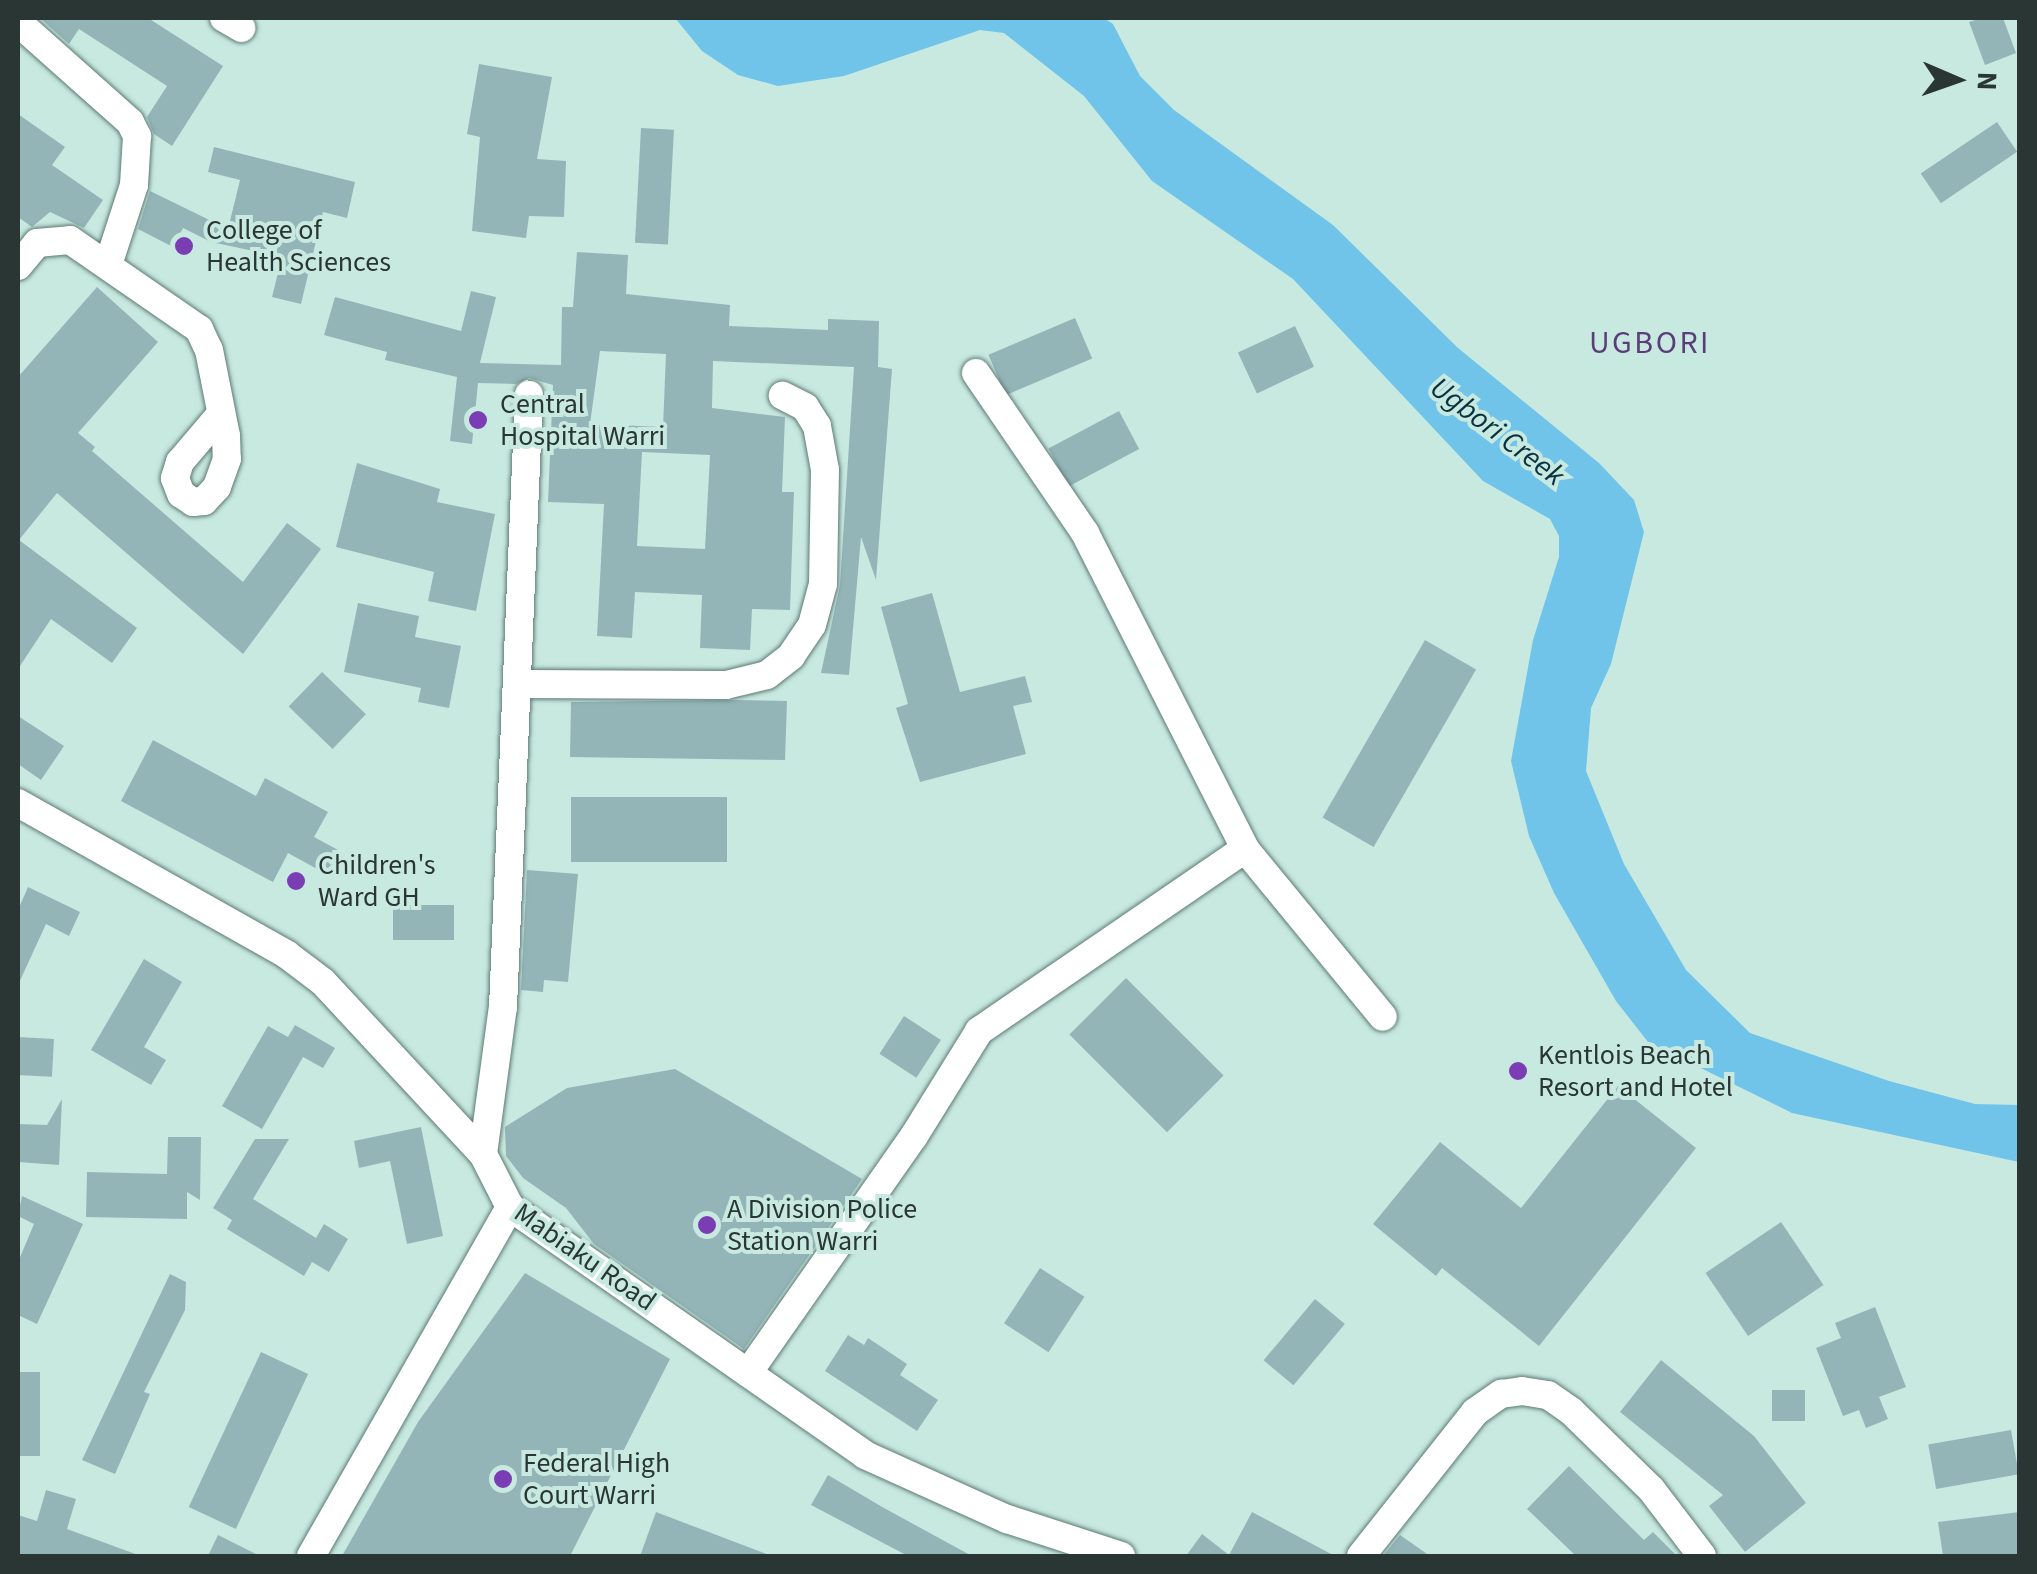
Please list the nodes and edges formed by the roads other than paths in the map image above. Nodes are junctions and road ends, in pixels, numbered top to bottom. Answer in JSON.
{"nodes":[{"id":1,"x":21,"y":23,"type":"edge"},
{"id":2,"x":22,"y":253,"type":"edge"},
{"id":3,"x":109,"y":262,"type":"junction"},
{"id":4,"x":976,"y":373,"type":"dead end"},
{"id":5,"x":528,"y":395,"type":"dead end"},
{"id":6,"x":783,"y":396,"type":"dead end"},
{"id":7,"x":220,"y":415,"type":"dead end"},
{"id":8,"x":519,"y":684,"type":"junction"},
{"id":9,"x":18,"y":803,"type":"edge"},
{"id":10,"x":1245,"y":849,"type":"junction"},
{"id":11,"x":1383,"y":1017,"type":"dead end"},
{"id":12,"x":483,"y":1154,"type":"junction"},
{"id":13,"x":510,"y":1207,"type":"junction"},
{"id":14,"x":748,"y":1373,"type":"junction"},
{"id":15,"x":311,"y":1556,"type":"edge"},
{"id":16,"x":1121,"y":1556,"type":"edge"},
{"id":17,"x":1360,"y":1556,"type":"edge"},
{"id":18,"x":1702,"y":1556,"type":"edge"}],
"edges":[{"from":1,"to":3,"type":"street"},
{"from":2,"to":3,"type":"street"},
{"from":3,"to":7,"type":"street"},
{"from":4,"to":10,"type":"street"},
{"from":5,"to":8,"type":"street"},
{"from":6,"to":8,"type":"street"},
{"from":8,"to":12,"type":"street"},
{"from":9,"to":12,"type":"street","name":"Mabiaku Road"},
{"from":10,"to":11,"type":"street"},
{"from":10,"to":14,"type":"street"},
{"from":12,"to":13,"type":"street","name":"Mabiaku Road"},
{"from":13,"to":14,"type":"street","name":"Mabiaku Road"},
{"from":13,"to":15,"type":"street"},
{"from":14,"to":16,"type":"street","name":"Mabiaku Road"},
{"from":17,"to":18,"type":"street"}]}
